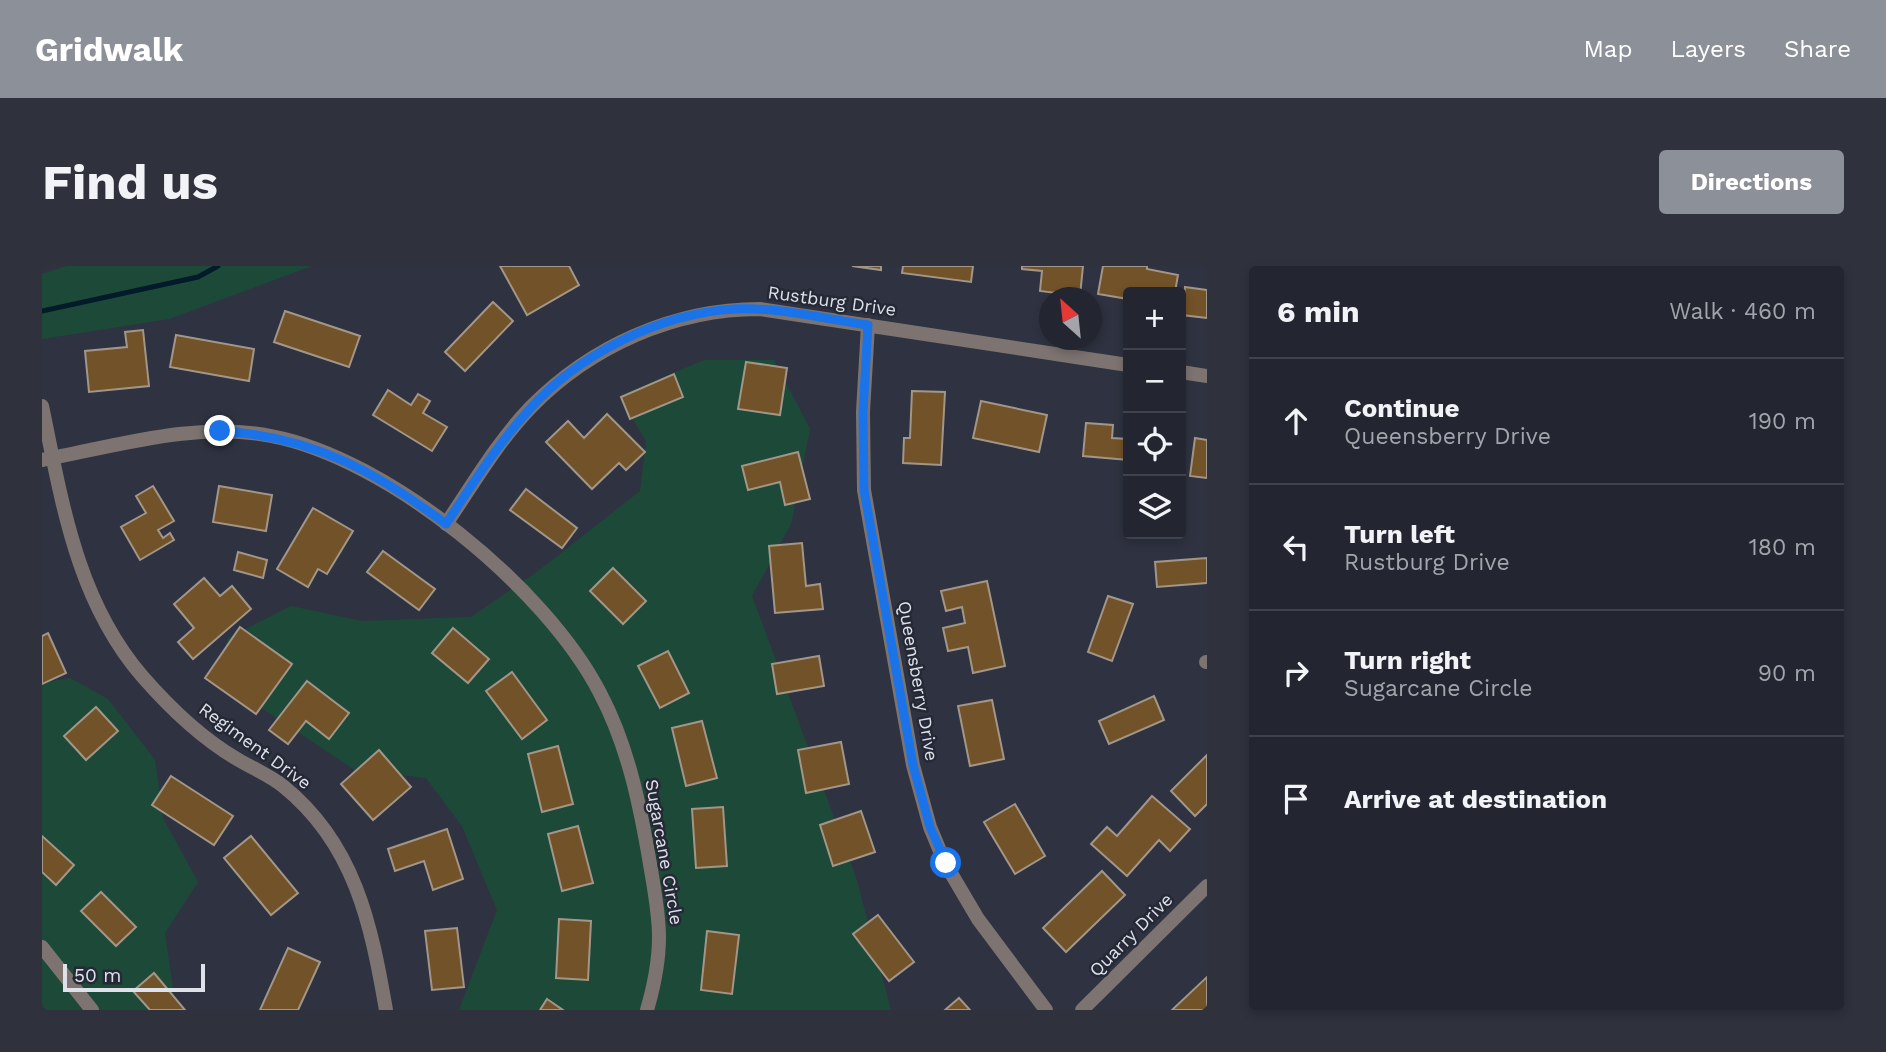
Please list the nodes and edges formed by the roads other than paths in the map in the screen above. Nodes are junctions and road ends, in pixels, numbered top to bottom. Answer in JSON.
{"nodes":[{"id":1,"x":868,"y":325,"type":"junction"},
{"id":2,"x":1123,"y":364,"type":"edge"},
{"id":3,"x":1186,"y":374,"type":"edge"},
{"id":4,"x":1207,"y":376,"type":"edge"},
{"id":5,"x":42,"y":406,"type":"edge"},
{"id":6,"x":47,"y":459,"type":"edge"},
{"id":7,"x":446,"y":524,"type":"junction"},
{"id":8,"x":1207,"y":886,"type":"edge"},
{"id":9,"x":42,"y":947,"type":"edge"},
{"id":10,"x":92,"y":1010,"type":"edge"},
{"id":11,"x":386,"y":1010,"type":"edge"},
{"id":12,"x":647,"y":1010,"type":"edge"},
{"id":13,"x":1046,"y":1010,"type":"edge"},
{"id":14,"x":1082,"y":1010,"type":"edge"}],
"edges":[{"from":1,"to":2,"type":"street","name":"Rustburg Drive"},
{"from":1,"to":7,"type":"street","name":"Rustburg Drive"},
{"from":1,"to":13,"type":"street","name":"Queensberry Drive"},
{"from":3,"to":4,"type":"street"},
{"from":5,"to":6,"type":"street","name":"Regiment Drive"},
{"from":6,"to":7,"type":"street","name":"Sugarcane Circle"},
{"from":6,"to":11,"type":"street","name":"Regiment Drive"},
{"from":7,"to":12,"type":"street","name":"Sugarcane Circle"},
{"from":8,"to":14,"type":"street","name":"Quarry Drive"},
{"from":9,"to":10,"type":"street"}]}
